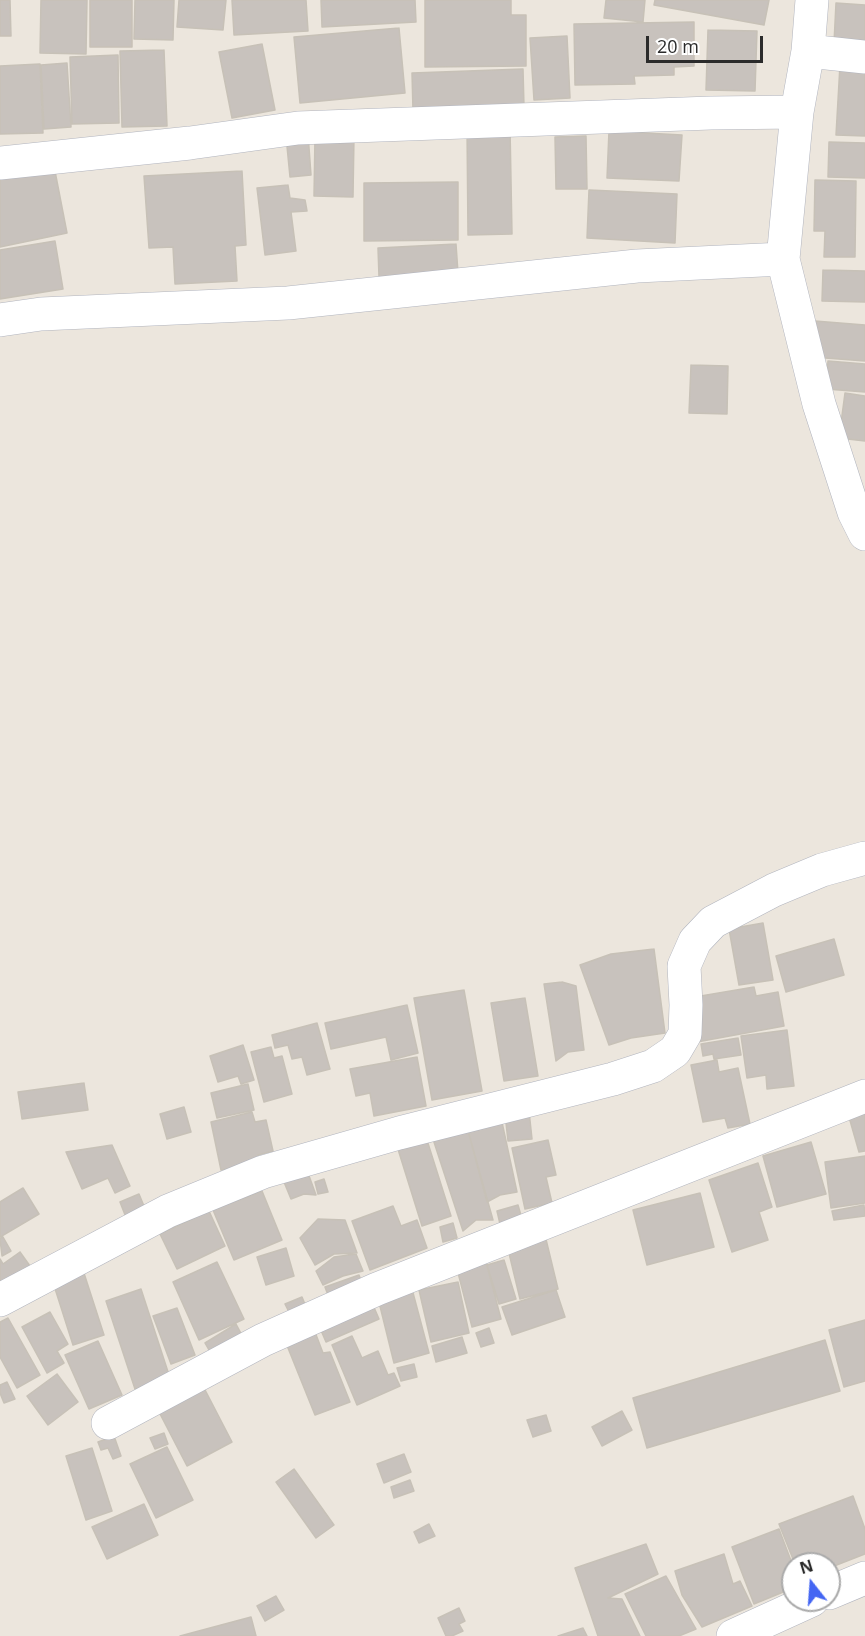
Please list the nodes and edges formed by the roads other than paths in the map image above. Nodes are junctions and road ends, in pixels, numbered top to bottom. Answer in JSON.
{"nodes":[{"id":1,"x":812,"y":0,"type":"edge"},
{"id":2,"x":808,"y":51,"type":"junction"},
{"id":3,"x":865,"y":57,"type":"edge"},
{"id":4,"x":797,"y":112,"type":"junction"},
{"id":5,"x":0,"y":163,"type":"edge"},
{"id":6,"x":783,"y":259,"type":"junction"},
{"id":7,"x":0,"y":320,"type":"edge"},
{"id":8,"x":865,"y":534,"type":"edge"},
{"id":9,"x":865,"y":858,"type":"edge"},
{"id":10,"x":865,"y":1096,"type":"edge"},
{"id":11,"x":0,"y":1300,"type":"edge"},
{"id":12,"x":108,"y":1423,"type":"dead end"},
{"id":13,"x":865,"y":1578,"type":"edge"},
{"id":14,"x":841,"y":1588,"type":"edge"},
{"id":15,"x":786,"y":1612,"type":"edge"},
{"id":16,"x":733,"y":1636,"type":"edge"}],
"edges":[{"from":1,"to":2,"type":"street"},
{"from":2,"to":3,"type":"street"},
{"from":2,"to":4,"type":"street"},
{"from":4,"to":5,"type":"street"},
{"from":4,"to":6,"type":"street"},
{"from":6,"to":7,"type":"street"},
{"from":6,"to":8,"type":"street"},
{"from":9,"to":11,"type":"street"},
{"from":10,"to":12,"type":"street"},
{"from":13,"to":14,"type":"street"},
{"from":15,"to":16,"type":"street"}]}
